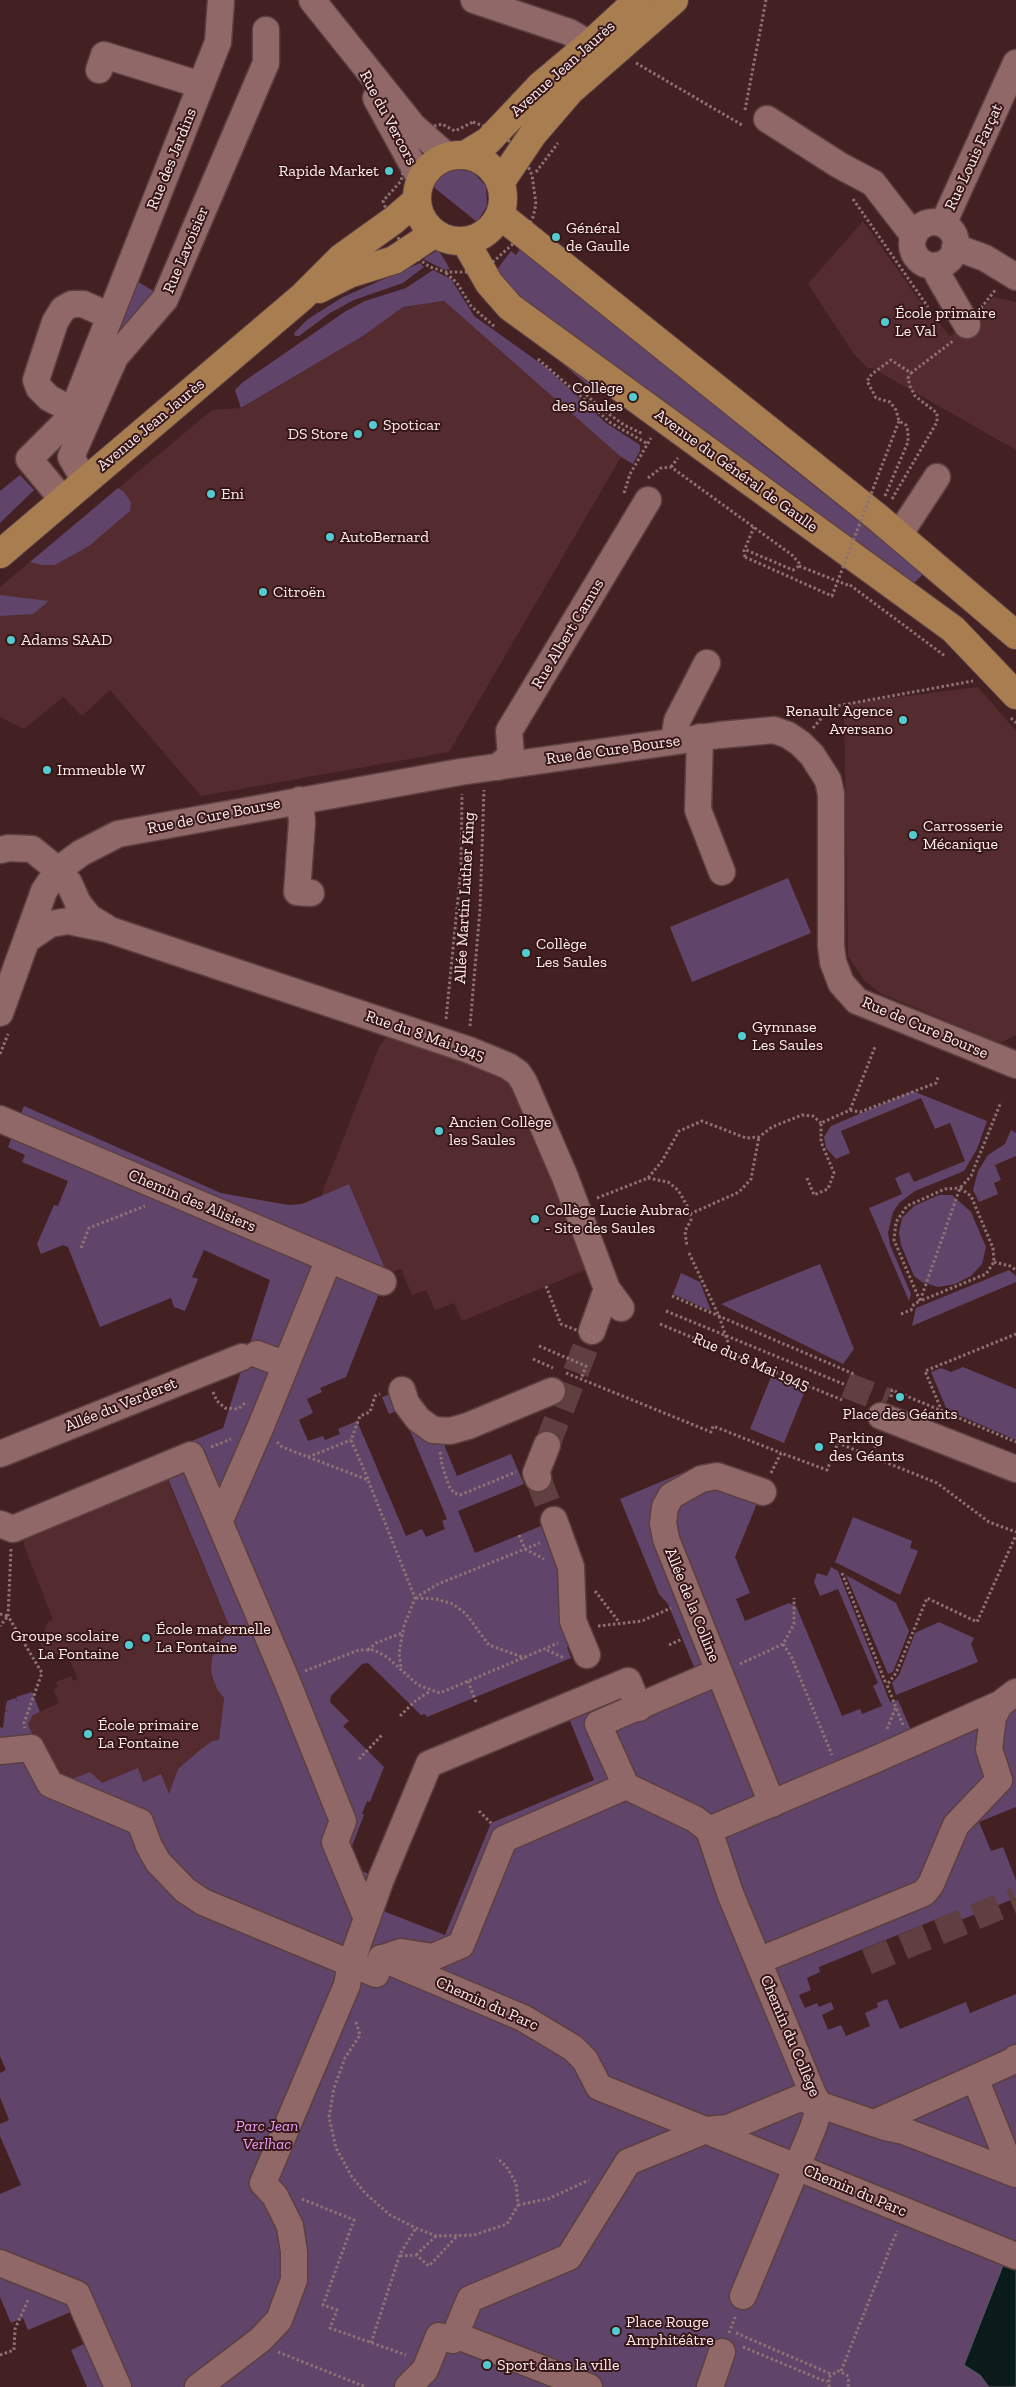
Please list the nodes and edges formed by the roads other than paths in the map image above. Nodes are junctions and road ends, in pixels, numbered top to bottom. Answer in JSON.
{"nodes":[{"id":1,"x":221,"y":0,"type":"edge"},
{"id":2,"x":312,"y":0,"type":"edge"},
{"id":3,"x":474,"y":0,"type":"edge"},
{"id":4,"x":638,"y":0,"type":"edge"},
{"id":5,"x":674,"y":0,"type":"edge"},
{"id":6,"x":266,"y":30,"type":"dead end"},
{"id":7,"x":597,"y":53,"type":"junction"},
{"id":8,"x":1016,"y":62,"type":"edge"},
{"id":9,"x":99,"y":70,"type":"dead end"},
{"id":10,"x":201,"y":85,"type":"junction"},
{"id":11,"x":768,"y":119,"type":"road end"},
{"id":12,"x":414,"y":144,"type":"junction"},
{"id":13,"x":456,"y":156,"type":"junction"},
{"id":14,"x":500,"y":182,"type":"junction"},
{"id":15,"x":419,"y":190,"type":"junction"},
{"id":16,"x":500,"y":215,"type":"junction"},
{"id":17,"x":943,"y":224,"type":"junction"},
{"id":18,"x":435,"y":233,"type":"junction"},
{"id":19,"x":914,"y":236,"type":"junction"},
{"id":20,"x":465,"y":241,"type":"junction"},
{"id":21,"x":947,"y":256,"type":"junction"},
{"id":22,"x":1008,"y":283,"type":"edge"},
{"id":23,"x":302,"y":297,"type":"junction"},
{"id":24,"x":110,"y":316,"type":"junction"},
{"id":25,"x":957,"y":330,"type":"road end"},
{"id":26,"x":72,"y":410,"type":"junction"},
{"id":27,"x":937,"y":477,"type":"dead end"},
{"id":28,"x":85,"y":481,"type":"junction"},
{"id":29,"x":640,"y":492,"type":"road end"},
{"id":30,"x":63,"y":500,"type":"junction"},
{"id":31,"x":899,"y":535,"type":"junction"},
{"id":32,"x":0,"y":554,"type":"edge"},
{"id":33,"x":953,"y":629,"type":"junction"},
{"id":34,"x":1016,"y":635,"type":"edge"},
{"id":35,"x":707,"y":663,"type":"dead end"},
{"id":36,"x":1016,"y":682,"type":"edge"},
{"id":37,"x":1011,"y":704,"type":"edge"},
{"id":38,"x":700,"y":738,"type":"junction"},
{"id":39,"x":674,"y":741,"type":"junction"},
{"id":40,"x":480,"y":769,"type":"junction"},
{"id":41,"x":300,"y":800,"type":"junction"},
{"id":42,"x":0,"y":850,"type":"edge"},
{"id":43,"x":58,"y":870,"type":"junction"},
{"id":44,"x":722,"y":872,"type":"dead end"},
{"id":45,"x":311,"y":893,"type":"dead end"},
{"id":46,"x":107,"y":928,"type":"junction"},
{"id":47,"x":28,"y":939,"type":"junction"},
{"id":48,"x":5,"y":1020,"type":"edge"},
{"id":49,"x":1016,"y":1066,"type":"edge"},
{"id":50,"x":0,"y":1119,"type":"edge"},
{"id":51,"x":328,"y":1259,"type":"junction"},
{"id":52,"x":383,"y":1282,"type":"dead end"},
{"id":53,"x":596,"y":1335,"type":"tunnel mouth"},
{"id":54,"x":286,"y":1365,"type":"junction"},
{"id":55,"x":393,"y":1391,"type":"road end"},
{"id":56,"x":552,"y":1391,"type":"dead end"},
{"id":57,"x":547,"y":1445,"type":"tunnel mouth"},
{"id":58,"x":0,"y":1454,"type":"edge"},
{"id":59,"x":1016,"y":1454,"type":"edge"},
{"id":60,"x":1016,"y":1469,"type":"edge"},
{"id":61,"x":537,"y":1475,"type":"tunnel mouth"},
{"id":62,"x":763,"y":1492,"type":"road end"},
{"id":63,"x":220,"y":1520,"type":"junction"},
{"id":64,"x":7,"y":1527,"type":"edge"},
{"id":65,"x":557,"y":1527,"type":"tunnel mouth"},
{"id":66,"x":579,"y":1650,"type":"road end"},
{"id":67,"x":718,"y":1672,"type":"junction"},
{"id":68,"x":1008,"y":1698,"type":"edge"},
{"id":69,"x":639,"y":1708,"type":"junction"},
{"id":70,"x":0,"y":1751,"type":"edge"},
{"id":71,"x":626,"y":1786,"type":"junction"},
{"id":72,"x":778,"y":1801,"type":"junction"},
{"id":73,"x":709,"y":1830,"type":"junction"},
{"id":74,"x":367,"y":1920,"type":"junction"},
{"id":75,"x":381,"y":1958,"type":"junction"},
{"id":76,"x":758,"y":1961,"type":"junction"},
{"id":77,"x":349,"y":1974,"type":"junction"},
{"id":78,"x":1016,"y":2058,"type":"edge"},
{"id":79,"x":975,"y":2078,"type":"junction"},
{"id":80,"x":820,"y":2106,"type":"junction"},
{"id":81,"x":874,"y":2123,"type":"junction"},
{"id":82,"x":706,"y":2130,"type":"junction"},
{"id":83,"x":797,"y":2167,"type":"junction"},
{"id":84,"x":1015,"y":2174,"type":"edge"},
{"id":85,"x":1016,"y":2256,"type":"edge"},
{"id":86,"x":0,"y":2263,"type":"edge"},
{"id":87,"x":743,"y":2296,"type":"road end"},
{"id":88,"x":455,"y":2335,"type":"junction"},
{"id":89,"x":732,"y":2344,"type":"road end"},
{"id":90,"x":118,"y":2387,"type":"edge"},
{"id":91,"x":198,"y":2387,"type":"edge"},
{"id":92,"x":408,"y":2387,"type":"edge"},
{"id":93,"x":589,"y":2387,"type":"edge"},
{"id":94,"x":710,"y":2387,"type":"edge"}],
"edges":[{"from":1,"to":10,"type":"street","name":"Rue des Jardins"},
{"from":2,"to":12,"type":"street","name":"Rue du Vercors"},
{"from":3,"to":7,"type":"street"},
{"from":4,"to":7,"type":"main road","name":"Avenue Jean Jaurès"},
{"from":5,"to":7,"type":"main road","name":"Avenue Jean Jaurès"},
{"from":6,"to":28,"type":"street","name":"Rue Lavoisier"},
{"from":7,"to":13,"type":"main road","name":"Avenue Jean Jaurès"},
{"from":7,"to":14,"type":"main road","name":"Avenue Jean Jaurès"},
{"from":8,"to":17,"type":"street","name":"Rue Louis Farçat"},
{"from":9,"to":10,"type":"street"},
{"from":10,"to":24,"type":"street","name":"Rue des Jardins"},
{"from":11,"to":19,"type":"street"},
{"from":12,"to":13,"type":"street","name":"Rue du Vercors"},
{"from":12,"to":15,"type":"street","name":"Rue du Vercors"},
{"from":13,"to":14,"type":"main road"},
{"from":13,"to":15,"type":"main road"},
{"from":14,"to":16,"type":"main road"},
{"from":15,"to":18,"type":"main road"},
{"from":15,"to":23,"type":"main road","name":"Avenue Jean Jaurès"},
{"from":16,"to":20,"type":"main road"},
{"from":16,"to":31,"type":"main road"},
{"from":17,"to":19,"type":"street"},
{"from":17,"to":21,"type":"street"},
{"from":18,"to":20,"type":"main road"},
{"from":18,"to":23,"type":"main road","name":"Avenue Jean Jaurès"},
{"from":19,"to":21,"type":"street"},
{"from":20,"to":33,"type":"main road","name":"Avenue du Général de Gaulle"},
{"from":21,"to":22,"type":"street"},
{"from":21,"to":25,"type":"street"},
{"from":23,"to":28,"type":"main road","name":"Avenue Jean Jaurès"},
{"from":24,"to":26,"type":"street","name":"Rue des Jardins"},
{"from":24,"to":26,"type":"street"},
{"from":26,"to":30,"type":"street","name":"Rue des Jardins"},
{"from":27,"to":31,"type":"street"},
{"from":28,"to":30,"type":"main road","name":"Avenue Jean Jaurès"},
{"from":29,"to":40,"type":"street","name":"Rue Albert Camus"},
{"from":30,"to":32,"type":"main road","name":"Avenue Jean Jaurès"},
{"from":31,"to":34,"type":"main road"},
{"from":33,"to":36,"type":"street"},
{"from":33,"to":37,"type":"main road","name":"Avenue du Général de Gaulle"},
{"from":35,"to":39,"type":"street"},
{"from":38,"to":39,"type":"street","name":"Rue de Cure Bourse"},
{"from":38,"to":44,"type":"street"},
{"from":38,"to":49,"type":"street","name":"Rue de Cure Bourse"},
{"from":39,"to":40,"type":"street","name":"Rue de Cure Bourse"},
{"from":40,"to":41,"type":"street","name":"Rue de Cure Bourse"},
{"from":41,"to":43,"type":"street","name":"Rue de Cure Bourse"},
{"from":41,"to":45,"type":"street"},
{"from":42,"to":43,"type":"street"},
{"from":43,"to":46,"type":"street","name":"Rue du 8 Mai 1945"},
{"from":43,"to":47,"type":"street","name":"Rue de Cure Bourse"},
{"from":46,"to":47,"type":"street","name":"Rue du 8 Mai 1945"},
{"from":46,"to":53,"type":"street","name":"Rue du 8 Mai 1945"},
{"from":47,"to":48,"type":"street","name":"Rue de Cure Bourse"},
{"from":50,"to":51,"type":"street","name":"Chemin des Alisiers"},
{"from":51,"to":52,"type":"street","name":"Chemin des Alisiers"},
{"from":51,"to":54,"type":"street"},
{"from":54,"to":58,"type":"street","name":"Allée du Verderet"},
{"from":54,"to":63,"type":"street"},
{"from":55,"to":56,"type":"street"},
{"from":57,"to":61,"type":"street"},
{"from":59,"to":60,"type":"street"},
{"from":62,"to":67,"type":"street","name":"Allée de la Colline"},
{"from":63,"to":64,"type":"street"},
{"from":63,"to":74,"type":"street"},
{"from":65,"to":66,"type":"street"},
{"from":67,"to":69,"type":"street"},
{"from":67,"to":72,"type":"street","name":"Allée de la Colline"},
{"from":68,"to":72,"type":"street"},
{"from":68,"to":76,"type":"street"},
{"from":69,"to":71,"type":"street"},
{"from":69,"to":74,"type":"street"},
{"from":70,"to":77,"type":"street"},
{"from":71,"to":73,"type":"street"},
{"from":71,"to":75,"type":"street"},
{"from":72,"to":73,"type":"street"},
{"from":73,"to":76,"type":"street","name":"Chemin du Collège"},
{"from":74,"to":77,"type":"street"},
{"from":75,"to":77,"type":"street"},
{"from":75,"to":82,"type":"street","name":"Chemin du Parc"},
{"from":76,"to":80,"type":"street","name":"Chemin du Collège"},
{"from":77,"to":91,"type":"street"},
{"from":78,"to":79,"type":"street"},
{"from":79,"to":81,"type":"street"},
{"from":79,"to":84,"type":"street"},
{"from":80,"to":81,"type":"street"},
{"from":80,"to":82,"type":"street"},
{"from":80,"to":83,"type":"street","name":"Chemin du Collège"},
{"from":81,"to":84,"type":"street"},
{"from":82,"to":83,"type":"street","name":"Chemin du Parc"},
{"from":82,"to":88,"type":"street"},
{"from":83,"to":85,"type":"street","name":"Chemin du Parc"},
{"from":83,"to":87,"type":"street","name":"Chemin du Collège"},
{"from":86,"to":90,"type":"street"},
{"from":88,"to":92,"type":"street"},
{"from":88,"to":93,"type":"street"},
{"from":89,"to":94,"type":"street"}]}
